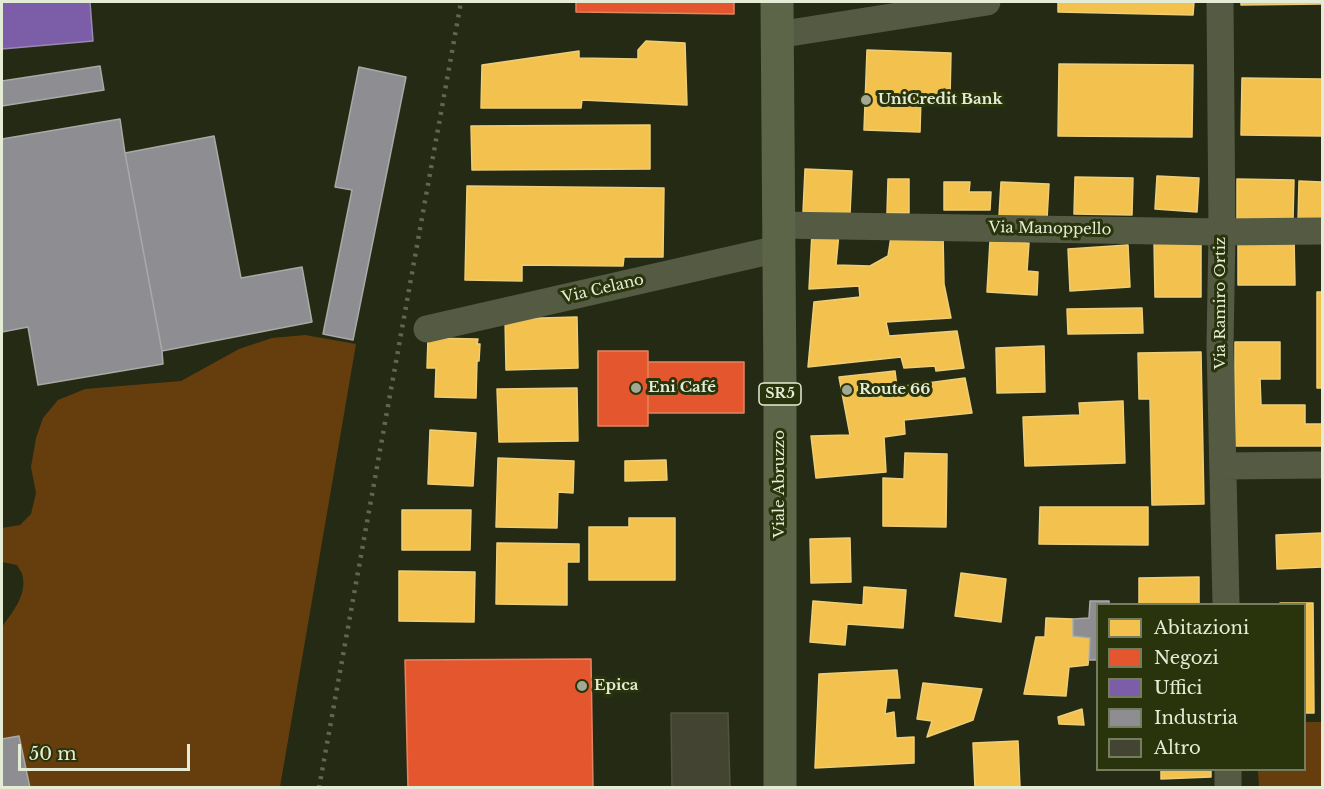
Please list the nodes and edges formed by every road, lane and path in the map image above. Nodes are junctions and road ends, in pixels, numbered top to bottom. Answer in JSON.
{"nodes":[{"id":1,"x":777,"y":2,"type":"edge"},
{"id":2,"x":987,"y":2,"type":"edge"},
{"id":3,"x":1220,"y":2,"type":"edge"},
{"id":4,"x":777,"y":35,"type":"junction"},
{"id":5,"x":1323,"y":231,"type":"edge"},
{"id":6,"x":1222,"y":232,"type":"junction"},
{"id":7,"x":778,"y":237,"type":"junction"},
{"id":8,"x":427,"y":329,"type":"dead end"},
{"id":9,"x":1323,"y":465,"type":"edge"},
{"id":10,"x":1223,"y":466,"type":"junction"},
{"id":11,"x":1226,"y":603,"type":"edge"},
{"id":12,"x":1228,"y":771,"type":"edge"},
{"id":13,"x":780,"y":788,"type":"edge"},
{"id":14,"x":1228,"y":788,"type":"edge"}],
"edges":[{"from":1,"to":4,"type":"main road","name":"Viale Abruzzo","number":"SR5"},
{"from":2,"to":4,"type":"street"},
{"from":3,"to":6,"type":"street","name":"Via Ramiro Ortiz"},
{"from":4,"to":7,"type":"main road","name":"Viale Abruzzo","number":"SR5"},
{"from":5,"to":6,"type":"street","name":"Via Manoppello"},
{"from":6,"to":7,"type":"street","name":"Via Manoppello"},
{"from":6,"to":10,"type":"street","name":"Via Ramiro Ortiz"},
{"from":7,"to":8,"type":"street","name":"Via Celano"},
{"from":7,"to":13,"type":"main road","name":"Viale Abruzzo","number":"SR5"},
{"from":9,"to":10,"type":"street"},
{"from":10,"to":11,"type":"street","name":"Via Ramiro Ortiz"},
{"from":12,"to":14,"type":"street"}]}
